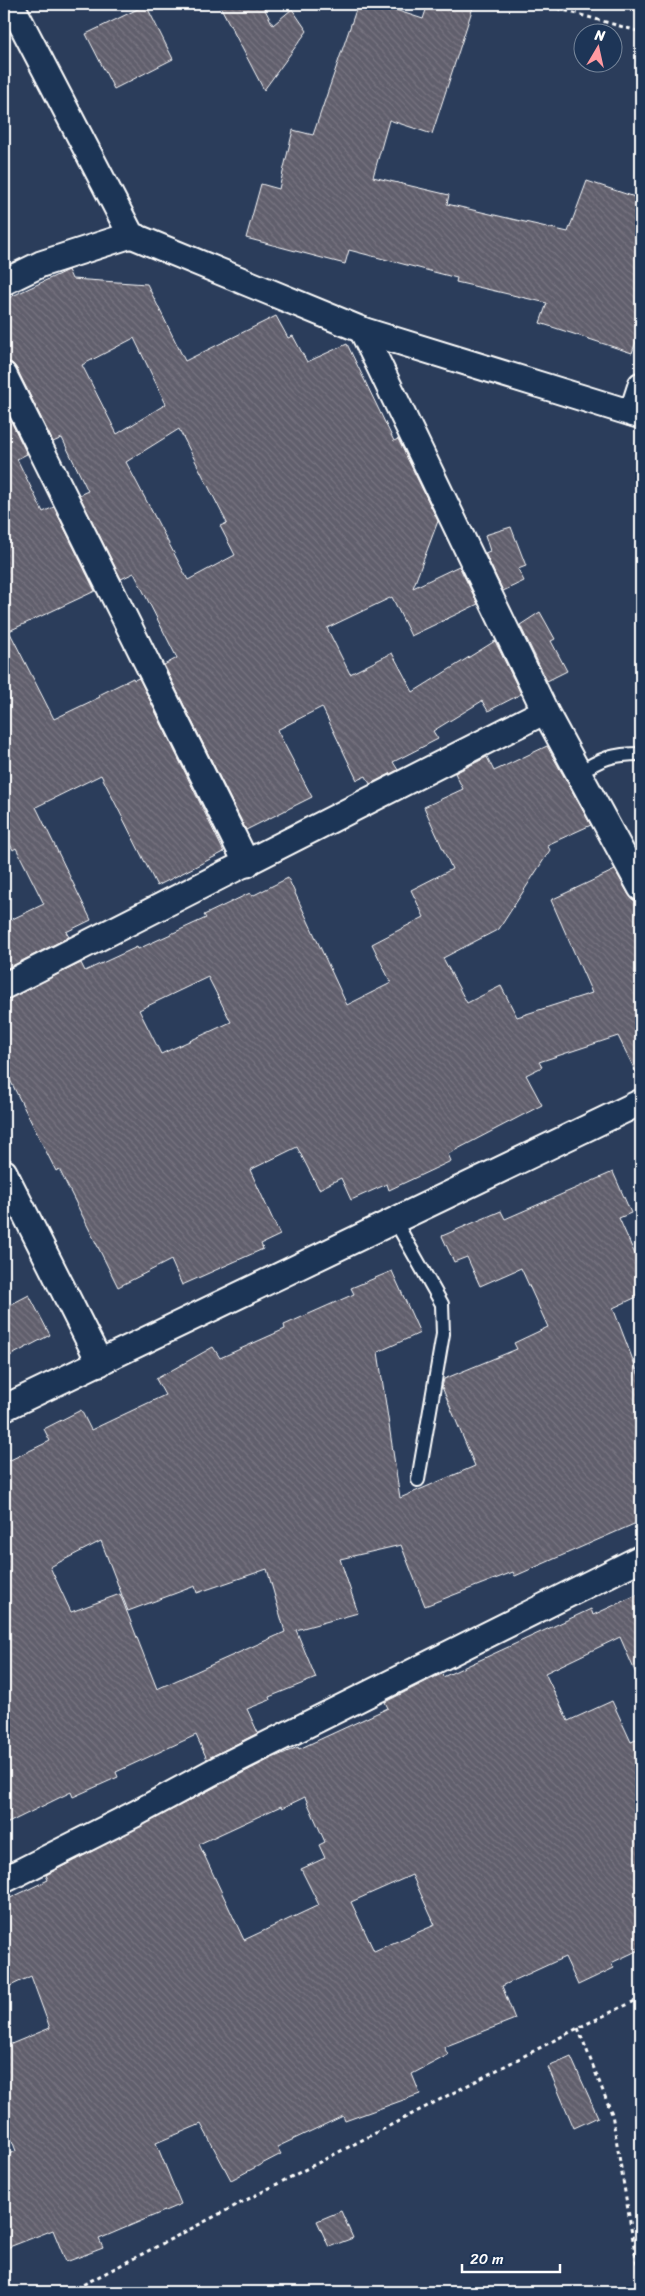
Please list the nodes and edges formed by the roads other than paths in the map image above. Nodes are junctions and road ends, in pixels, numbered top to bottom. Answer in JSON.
{"nodes":[{"id":1,"x":11,"y":4,"type":"edge"},
{"id":2,"x":131,"y":235,"type":"junction"},
{"id":3,"x":4,"y":282,"type":"edge"},
{"id":4,"x":362,"y":330,"type":"junction"},
{"id":5,"x":4,"y":375,"type":"edge"},
{"id":6,"x":641,"y":386,"type":"edge"},
{"id":7,"x":637,"y":414,"type":"edge"},
{"id":8,"x":545,"y":711,"type":"junction"},
{"id":9,"x":641,"y":754,"type":"edge"},
{"id":10,"x":578,"y":774,"type":"junction"},
{"id":11,"x":247,"y":864,"type":"junction"},
{"id":12,"x":641,"y":888,"type":"edge"},
{"id":13,"x":4,"y":986,"type":"edge"},
{"id":14,"x":641,"y":1102,"type":"edge"},
{"id":15,"x":4,"y":1172,"type":"edge"},
{"id":16,"x":395,"y":1221,"type":"junction"},
{"id":17,"x":100,"y":1363,"type":"junction"},
{"id":18,"x":4,"y":1408,"type":"edge"},
{"id":19,"x":418,"y":1480,"type":"dead end"},
{"id":20,"x":641,"y":1558,"type":"edge"},
{"id":21,"x":4,"y":1880,"type":"edge"}],
"edges":[{"from":1,"to":2,"type":"street"},
{"from":2,"to":3,"type":"street"},
{"from":2,"to":4,"type":"street"},
{"from":4,"to":7,"type":"street"},
{"from":4,"to":8,"type":"street"},
{"from":5,"to":11,"type":"street"},
{"from":6,"to":7,"type":"street"},
{"from":8,"to":10,"type":"street"},
{"from":8,"to":11,"type":"street"},
{"from":9,"to":10,"type":"lane"},
{"from":10,"to":12,"type":"street"},
{"from":11,"to":13,"type":"street"},
{"from":14,"to":16,"type":"street"},
{"from":15,"to":17,"type":"street"},
{"from":16,"to":17,"type":"street"},
{"from":16,"to":19,"type":"lane"},
{"from":17,"to":18,"type":"street"},
{"from":20,"to":21,"type":"street"}]}
